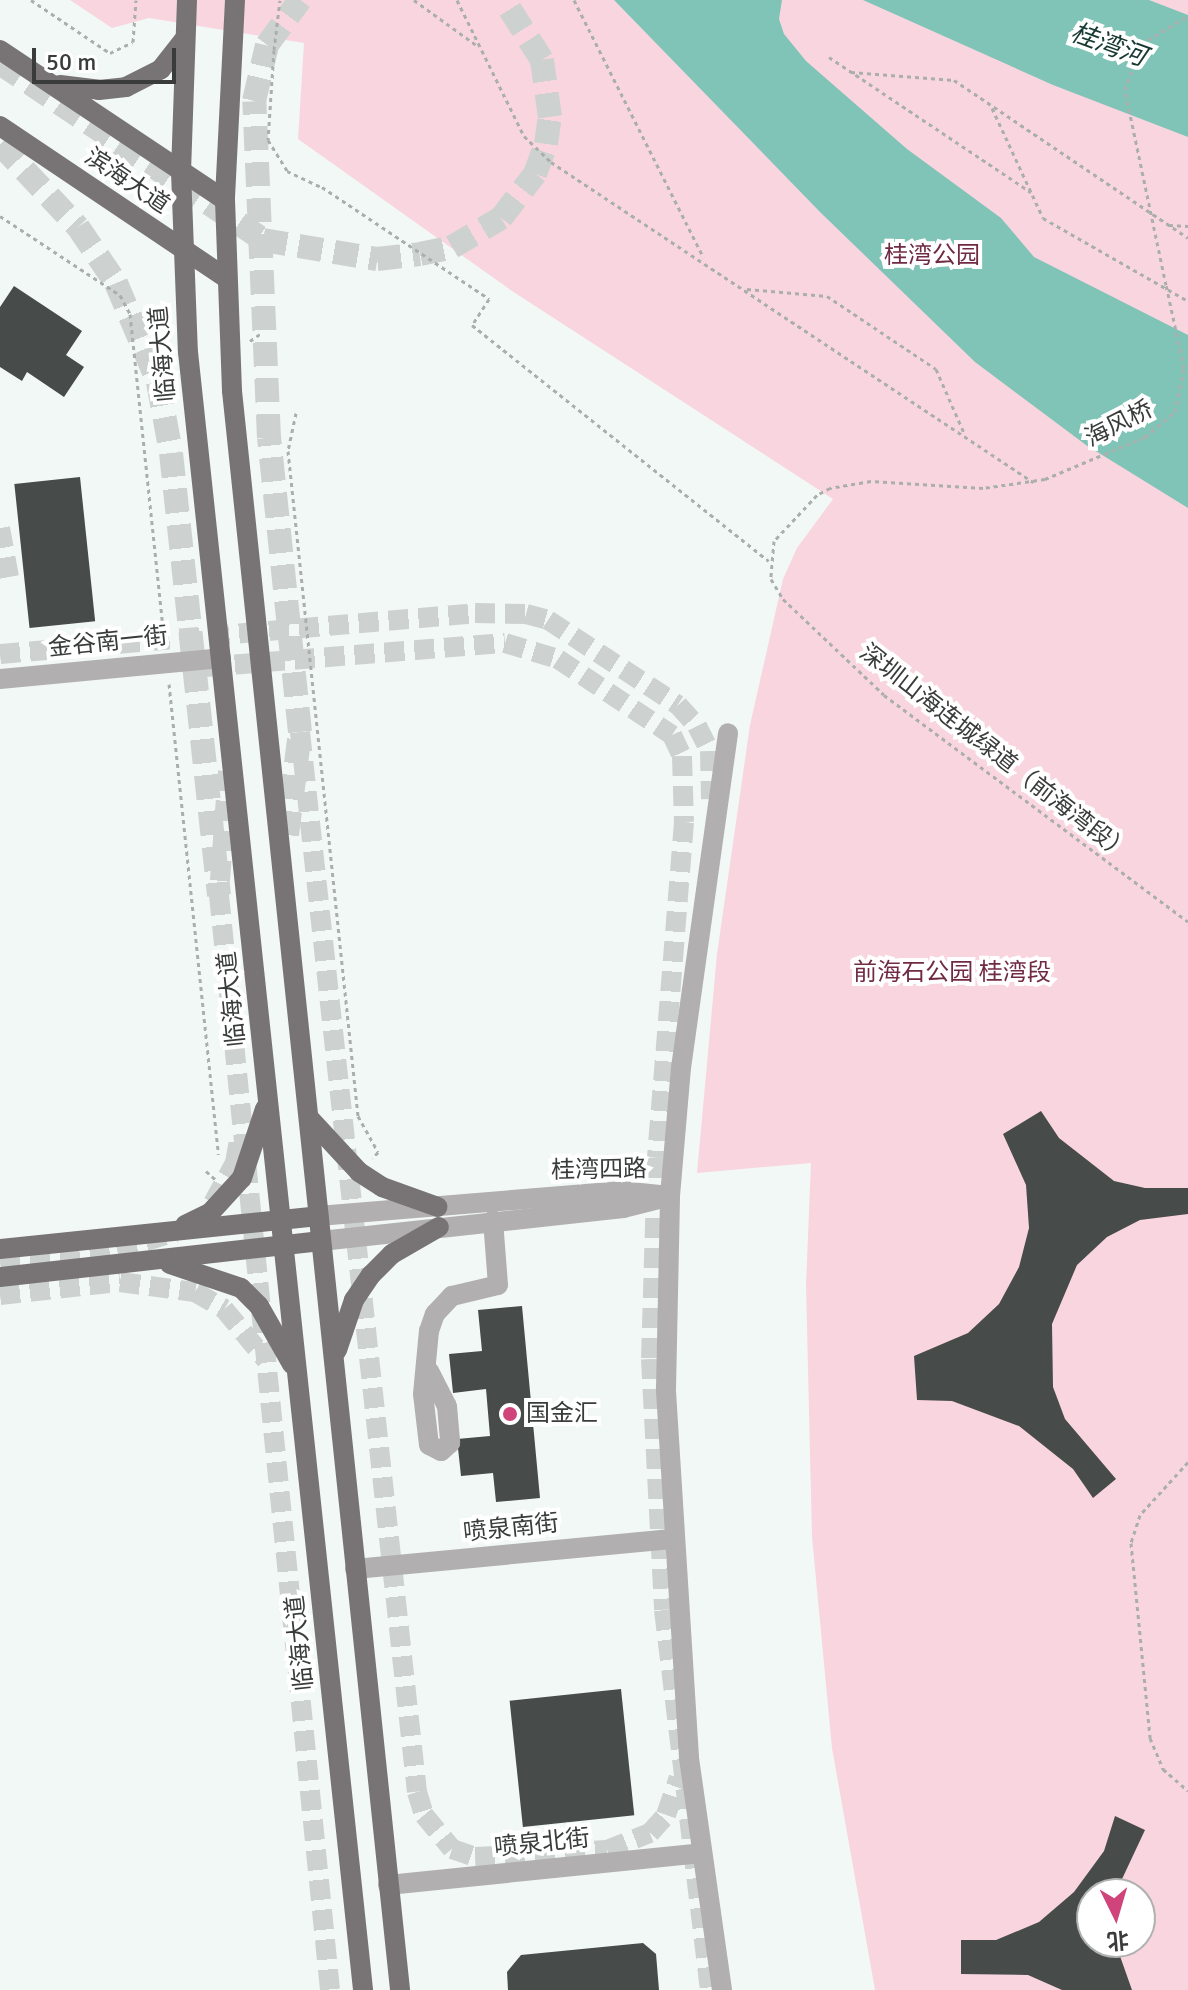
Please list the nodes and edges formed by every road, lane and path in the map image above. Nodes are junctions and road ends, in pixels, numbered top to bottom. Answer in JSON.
{"nodes":[{"id":1,"x":31,"y":0,"type":"edge"},
{"id":2,"x":136,"y":0,"type":"edge"},
{"id":3,"x":187,"y":0,"type":"edge"},
{"id":4,"x":235,"y":0,"type":"edge"},
{"id":5,"x":280,"y":0,"type":"edge"},
{"id":6,"x":414,"y":0,"type":"edge"},
{"id":7,"x":457,"y":0,"type":"edge"},
{"id":8,"x":574,"y":0,"type":"edge"},
{"id":9,"x":1188,"y":16,"type":"edge"},
{"id":10,"x":184,"y":40,"type":"junction"},
{"id":11,"x":481,"y":48,"type":"junction"},
{"id":12,"x":0,"y":50,"type":"edge"},
{"id":13,"x":829,"y":57,"type":"dead end"},
{"id":14,"x":851,"y":72,"type":"junction"},
{"id":15,"x":51,"y":83,"type":"junction"},
{"id":16,"x":991,"y":105,"type":"junction"},
{"id":17,"x":0,"y":126,"type":"edge"},
{"id":18,"x":181,"y":172,"type":"junction"},
{"id":19,"x":1031,"y":192,"type":"junction"},
{"id":20,"x":225,"y":200,"type":"junction"},
{"id":21,"x":1149,"y":211,"type":"junction"},
{"id":22,"x":1169,"y":225,"type":"junction"},
{"id":23,"x":1188,"y":226,"type":"edge"},
{"id":24,"x":1188,"y":238,"type":"edge"},
{"id":25,"x":182,"y":250,"type":"junction"},
{"id":26,"x":705,"y":261,"type":"junction"},
{"id":27,"x":226,"y":278,"type":"junction"},
{"id":28,"x":746,"y":289,"type":"junction"},
{"id":29,"x":1188,"y":301,"type":"edge"},
{"id":30,"x":260,"y":334,"type":"dead end"},
{"id":31,"x":250,"y":342,"type":"dead end"},
{"id":32,"x":296,"y":413,"type":"dead end"},
{"id":33,"x":965,"y":435,"type":"junction"},
{"id":34,"x":1033,"y":482,"type":"junction"},
{"id":35,"x":769,"y":561,"type":"junction"},
{"id":36,"x":221,"y":658,"type":"junction"},
{"id":37,"x":0,"y":679,"type":"edge"},
{"id":38,"x":728,"y":733,"type":"dead end"},
{"id":39,"x":1188,"y":922,"type":"edge"},
{"id":40,"x":268,"y":1098,"type":"junction"},
{"id":41,"x":308,"y":1114,"type":"junction"},
{"id":42,"x":378,"y":1152,"type":"dead end"},
{"id":43,"x":670,"y":1196,"type":"junction"},
{"id":44,"x":318,"y":1216,"type":"junction"},
{"id":45,"x":438,"y":1217,"type":"junction"},
{"id":46,"x":281,"y":1220,"type":"junction"},
{"id":47,"x":493,"y":1220,"type":"junction"},
{"id":48,"x":156,"y":1233,"type":"junction"},
{"id":49,"x":321,"y":1241,"type":"junction"},
{"id":50,"x":283,"y":1246,"type":"junction"},
{"id":51,"x":0,"y":1249,"type":"edge"},
{"id":52,"x":154,"y":1260,"type":"junction"},
{"id":53,"x":0,"y":1277,"type":"edge"},
{"id":54,"x":334,"y":1361,"type":"junction"},
{"id":55,"x":429,"y":1371,"type":"dead end"},
{"id":56,"x":297,"y":1374,"type":"junction"},
{"id":57,"x":1188,"y":1462,"type":"edge"},
{"id":58,"x":672,"y":1539,"type":"junction"},
{"id":59,"x":355,"y":1569,"type":"junction"},
{"id":60,"x":1188,"y":1791,"type":"edge"},
{"id":61,"x":701,"y":1853,"type":"junction"},
{"id":62,"x":388,"y":1885,"type":"junction"},
{"id":63,"x":363,"y":1990,"type":"edge"},
{"id":64,"x":400,"y":1990,"type":"edge"},
{"id":65,"x":722,"y":1990,"type":"edge"}],
"edges":[{"from":1,"to":2,"type":"path"},
{"from":3,"to":10,"type":"main road","name":"临海大道"},
{"from":4,"to":20,"type":"main road"},
{"from":5,"to":35,"type":"path","bridge":true},
{"from":6,"to":11,"type":"path"},
{"from":7,"to":11,"type":"path"},
{"from":8,"to":26,"type":"path"},
{"from":9,"to":21,"type":"path","name":"海风桥"},
{"from":10,"to":15,"type":"main road"},
{"from":10,"to":18,"type":"main road","name":"临海大道"},
{"from":11,"to":26,"type":"path"},
{"from":12,"to":15,"type":"main road","name":"滨海大道"},
{"from":13,"to":14,"type":"path"},
{"from":14,"to":16,"type":"path"},
{"from":14,"to":19,"type":"path"},
{"from":15,"to":18,"type":"main road","name":"滨海大道"},
{"from":16,"to":19,"type":"path"},
{"from":16,"to":21,"type":"path"},
{"from":17,"to":25,"type":"main road","name":"滨海大道"},
{"from":18,"to":20,"type":"main road","name":"滨海大道"},
{"from":18,"to":25,"type":"main road","name":"临海大道"},
{"from":19,"to":29,"type":"path"},
{"from":20,"to":27,"type":"main road"},
{"from":21,"to":22,"type":"path"},
{"from":21,"to":34,"type":"path","name":"海风桥","bridge":true},
{"from":22,"to":23,"type":"path"},
{"from":22,"to":24,"type":"path"},
{"from":25,"to":27,"type":"main road","name":"滨海大道"},
{"from":25,"to":36,"type":"main road","name":"临海大道"},
{"from":26,"to":28,"type":"path"},
{"from":27,"to":41,"type":"main road"},
{"from":28,"to":33,"type":"path"},
{"from":28,"to":33,"type":"path"},
{"from":30,"to":31,"type":"path"},
{"from":32,"to":42,"type":"path"},
{"from":33,"to":34,"type":"path"},
{"from":34,"to":35,"type":"path","name":"海风桥"},
{"from":35,"to":39,"type":"path","name":"深圳山海连城绿道（前海湾段）"},
{"from":36,"to":37,"type":"street","name":"金谷南一街"},
{"from":36,"to":40,"type":"main road","name":"临海大道"},
{"from":38,"to":43,"type":"street"},
{"from":40,"to":46,"type":"main road","name":"临海大道"},
{"from":40,"to":48,"type":"main road"},
{"from":41,"to":44,"type":"main road"},
{"from":41,"to":45,"type":"main road"},
{"from":43,"to":45,"type":"street","name":"桂湾四路"},
{"from":43,"to":47,"type":"street","name":"桂湾四路"},
{"from":43,"to":58,"type":"street"},
{"from":44,"to":45,"type":"street","name":"桂湾四路"},
{"from":44,"to":46,"type":"main road","name":"桂湾四路"},
{"from":44,"to":49,"type":"main road"},
{"from":45,"to":47,"type":"street","name":"桂湾四路"},
{"from":45,"to":49,"type":"street","name":"桂湾四路"},
{"from":45,"to":54,"type":"main road"},
{"from":46,"to":48,"type":"main road","name":"桂湾四路"},
{"from":46,"to":50,"type":"main road","name":"临海大道"},
{"from":47,"to":55,"type":"street"},
{"from":48,"to":51,"type":"main road","name":"桂湾四路"},
{"from":49,"to":50,"type":"main road","name":"桂湾四路"},
{"from":49,"to":54,"type":"main road"},
{"from":50,"to":52,"type":"main road","name":"桂湾四路"},
{"from":50,"to":56,"type":"main road","name":"临海大道"},
{"from":52,"to":53,"type":"main road","name":"桂湾四路"},
{"from":52,"to":56,"type":"main road"},
{"from":54,"to":59,"type":"main road"},
{"from":56,"to":63,"type":"main road","name":"临海大道"},
{"from":57,"to":60,"type":"path"},
{"from":58,"to":59,"type":"street","name":"喷泉南街"},
{"from":58,"to":61,"type":"street"},
{"from":59,"to":62,"type":"main road"},
{"from":61,"to":62,"type":"street","name":"喷泉北街"},
{"from":61,"to":65,"type":"street"},
{"from":62,"to":64,"type":"main road"}]}
